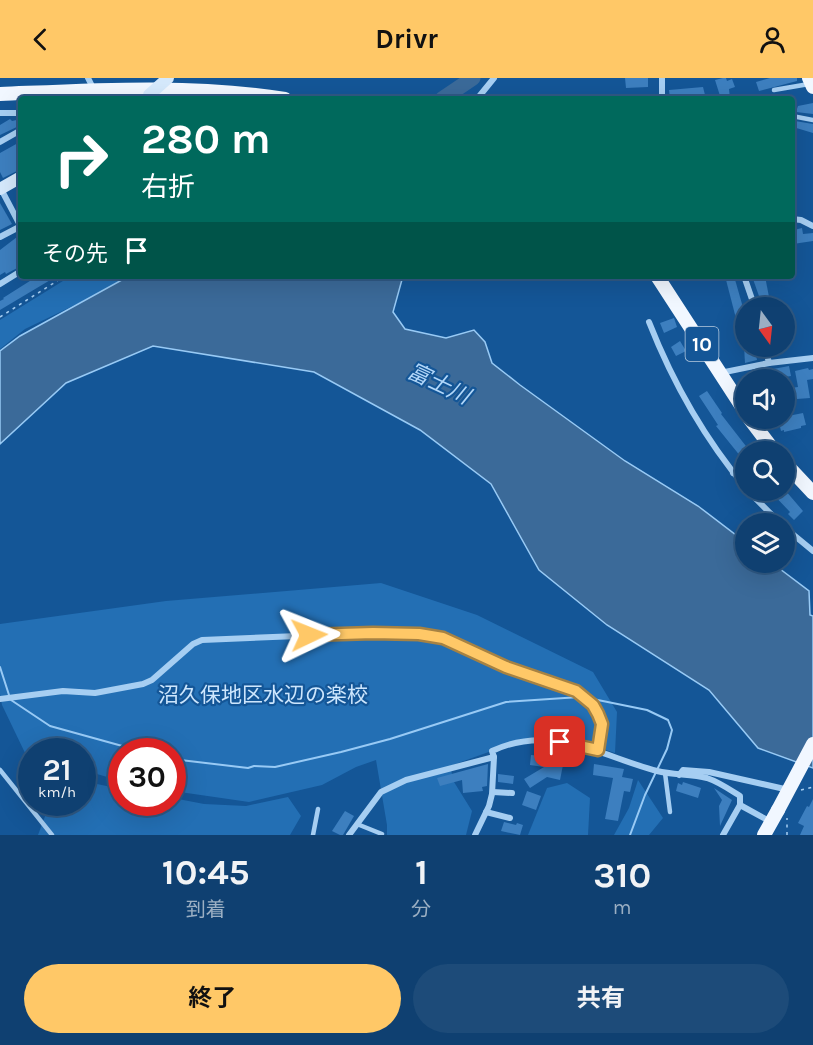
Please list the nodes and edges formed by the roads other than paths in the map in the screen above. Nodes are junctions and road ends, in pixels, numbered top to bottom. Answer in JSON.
{"nodes":[{"id":1,"x":168,"y":78,"type":"edge"},
{"id":2,"x":494,"y":78,"type":"edge"},
{"id":3,"x":662,"y":78,"type":"edge"},
{"id":4,"x":812,"y":83,"type":"edge"},
{"id":5,"x":91,"y":84,"type":"edge"},
{"id":6,"x":774,"y":90,"type":"dead end"},
{"id":7,"x":0,"y":94,"type":"edge"},
{"id":8,"x":148,"y":96,"type":"edge"},
{"id":9,"x":267,"y":96,"type":"edge"},
{"id":10,"x":479,"y":96,"type":"edge"},
{"id":11,"x":662,"y":96,"type":"edge"},
{"id":12,"x":0,"y":113,"type":"edge"},
{"id":13,"x":18,"y":113,"type":"edge"},
{"id":14,"x":795,"y":117,"type":"edge"},
{"id":15,"x":813,"y":120,"type":"edge"},
{"id":16,"x":18,"y":132,"type":"edge"},
{"id":17,"x":0,"y":142,"type":"edge"},
{"id":18,"x":18,"y":179,"type":"edge"},
{"id":19,"x":0,"y":189,"type":"edge"},
{"id":20,"x":795,"y":219,"type":"edge"},
{"id":21,"x":18,"y":221,"type":"edge"},
{"id":22,"x":813,"y":226,"type":"edge"},
{"id":23,"x":18,"y":228,"type":"edge"},
{"id":24,"x":0,"y":237,"type":"edge"},
{"id":25,"x":18,"y":273,"type":"edge"},
{"id":26,"x":659,"y":279,"type":"edge"},
{"id":27,"x":745,"y":279,"type":"edge"},
{"id":28,"x":0,"y":284,"type":"edge"},
{"id":29,"x":751,"y":297,"type":"edge"},
{"id":30,"x":649,"y":322,"type":"dead end"},
{"id":31,"x":768,"y":357,"type":"edge"},
{"id":32,"x":813,"y":358,"type":"edge"},
{"id":33,"x":769,"y":363,"type":"junction"},
{"id":34,"x":720,"y":373,"type":"junction"},
{"id":35,"x":735,"y":396,"type":"edge"},
{"id":36,"x":733,"y":473,"type":"joint"},
{"id":37,"x":795,"y":473,"type":"edge"},
{"id":38,"x":735,"y":475,"type":"edge"},
{"id":39,"x":812,"y":490,"type":"edge"},
{"id":40,"x":758,"y":501,"type":"edge"},
{"id":41,"x":770,"y":513,"type":"edge"},
{"id":42,"x":795,"y":536,"type":"edge"},
{"id":43,"x":813,"y":551,"type":"edge"},
{"id":44,"x":0,"y":699,"type":"edge"},
{"id":45,"x":813,"y":744,"type":"edge"},
{"id":46,"x":598,"y":750,"type":"junction"},
{"id":47,"x":494,"y":757,"type":"junction"},
{"id":48,"x":0,"y":770,"type":"edge"},
{"id":49,"x":665,"y":773,"type":"junction"},
{"id":50,"x":679,"y":775,"type":"junction"},
{"id":51,"x":795,"y":791,"type":"road end"},
{"id":52,"x":492,"y":792,"type":"junction"},
{"id":53,"x":512,"y":794,"type":"dead end"},
{"id":54,"x":740,"y":805,"type":"junction"},
{"id":55,"x":318,"y":809,"type":"dead end"},
{"id":56,"x":486,"y":812,"type":"junction"},
{"id":57,"x":670,"y":812,"type":"dead end"},
{"id":58,"x":774,"y":816,"type":"junction"},
{"id":59,"x":510,"y":818,"type":"dead end"},
{"id":60,"x":356,"y":824,"type":"junction"},
{"id":61,"x":382,"y":834,"type":"edge"},
{"id":62,"x":52,"y":835,"type":"edge"},
{"id":63,"x":313,"y":835,"type":"edge"},
{"id":64,"x":350,"y":835,"type":"edge"},
{"id":65,"x":475,"y":835,"type":"edge"},
{"id":66,"x":723,"y":835,"type":"edge"},
{"id":67,"x":764,"y":835,"type":"edge"}],
"edges":[{"from":1,"to":8,"type":"street","bridge":true},
{"from":2,"to":10,"type":"street"},
{"from":3,"to":11,"type":"street"},
{"from":4,"to":6,"type":"lane"},
{"from":5,"to":7,"type":"main road"},
{"from":5,"to":9,"type":"main road"},
{"from":12,"to":13,"type":"street"},
{"from":14,"to":15,"type":"lane"},
{"from":16,"to":17,"type":"street"},
{"from":18,"to":19,"type":"street"},
{"from":19,"to":21,"type":"street"},
{"from":20,"to":22,"type":"street"},
{"from":23,"to":24,"type":"street"},
{"from":25,"to":28,"type":"street"},
{"from":26,"to":34,"type":"main road","number":"10"},
{"from":27,"to":29,"type":"street"},
{"from":30,"to":36,"type":"street"},
{"from":31,"to":33,"type":"street"},
{"from":32,"to":33,"type":"street"},
{"from":33,"to":34,"type":"street"},
{"from":34,"to":35,"type":"main road","number":"10"},
{"from":36,"to":38,"type":"street"},
{"from":37,"to":39,"type":"main road"},
{"from":40,"to":41,"type":"street"},
{"from":42,"to":43,"type":"street"},
{"from":44,"to":46,"type":"street"},
{"from":45,"to":58,"type":"main road","bridge":true},
{"from":46,"to":47,"type":"street"},
{"from":46,"to":49,"type":"street"},
{"from":47,"to":52,"type":"street"},
{"from":47,"to":60,"type":"street"},
{"from":48,"to":62,"type":"lane"},
{"from":49,"to":50,"type":"street"},
{"from":49,"to":57,"type":"lane"},
{"from":50,"to":51,"type":"street"},
{"from":50,"to":54,"type":"street"},
{"from":52,"to":53,"type":"street"},
{"from":52,"to":56,"type":"street"},
{"from":54,"to":58,"type":"street"},
{"from":54,"to":66,"type":"street"},
{"from":55,"to":63,"type":"lane"},
{"from":56,"to":59,"type":"street"},
{"from":56,"to":65,"type":"street"},
{"from":58,"to":67,"type":"main road"},
{"from":60,"to":61,"type":"lane"},
{"from":60,"to":64,"type":"street"}]}
